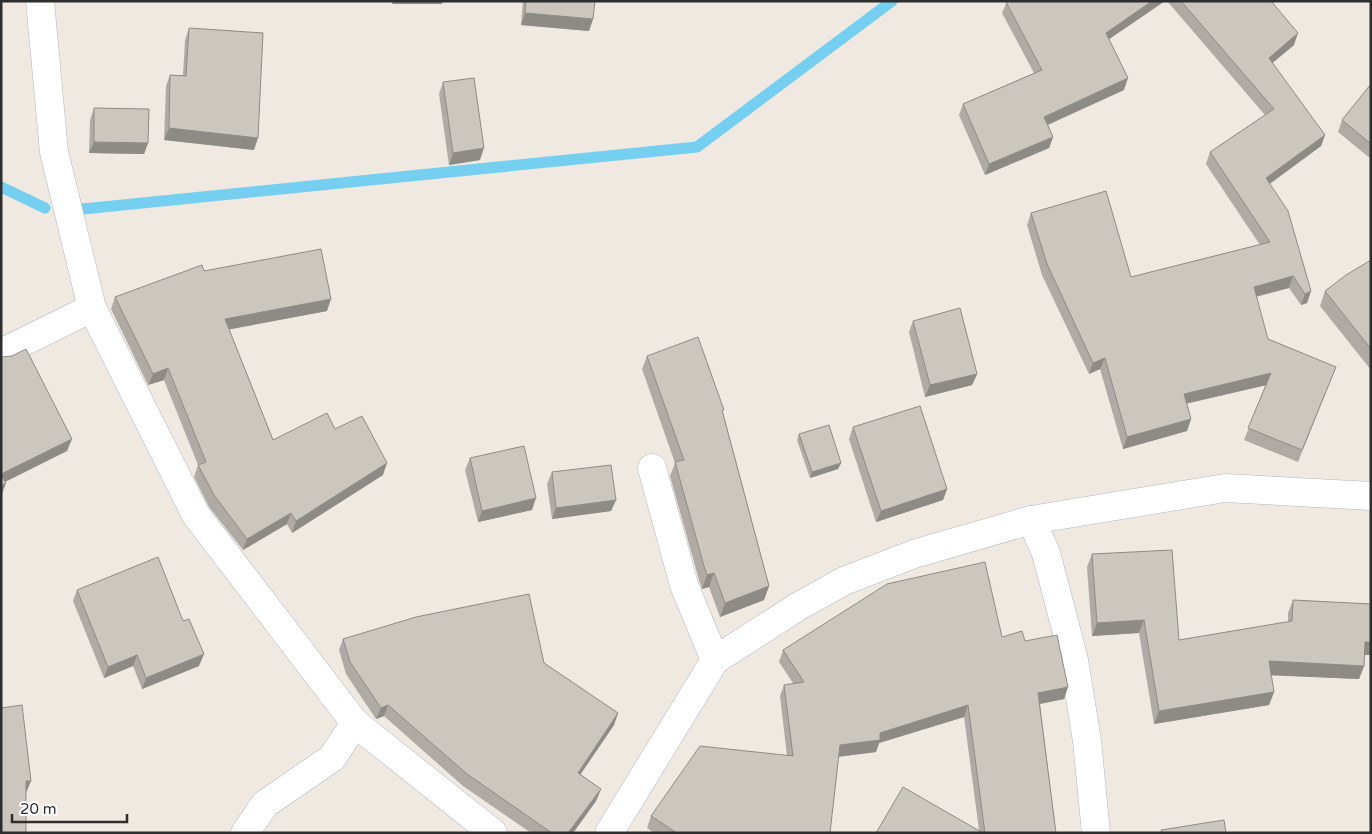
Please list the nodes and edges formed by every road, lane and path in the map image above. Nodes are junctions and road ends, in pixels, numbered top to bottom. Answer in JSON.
{"nodes":[{"id":1,"x":40,"y":1,"type":"edge"},
{"id":2,"x":92,"y":308,"type":"junction"},
{"id":3,"x":1,"y":353,"type":"edge"},
{"id":4,"x":652,"y":468,"type":"dead end"},
{"id":5,"x":1371,"y":496,"type":"edge"},
{"id":6,"x":1031,"y":520,"type":"junction"},
{"id":7,"x":716,"y":660,"type":"junction"},
{"id":8,"x":356,"y":723,"type":"junction"},
{"id":9,"x":244,"y":833,"type":"edge"},
{"id":10,"x":493,"y":833,"type":"edge"},
{"id":11,"x":609,"y":833,"type":"edge"},
{"id":12,"x":1096,"y":833,"type":"edge"}],
"edges":[{"from":1,"to":2,"type":"street"},
{"from":2,"to":3,"type":"street"},
{"from":2,"to":8,"type":"street"},
{"from":4,"to":7,"type":"street"},
{"from":5,"to":6,"type":"street"},
{"from":6,"to":7,"type":"street"},
{"from":6,"to":12,"type":"street"},
{"from":7,"to":11,"type":"street"},
{"from":8,"to":9,"type":"street"},
{"from":8,"to":10,"type":"street"}]}
